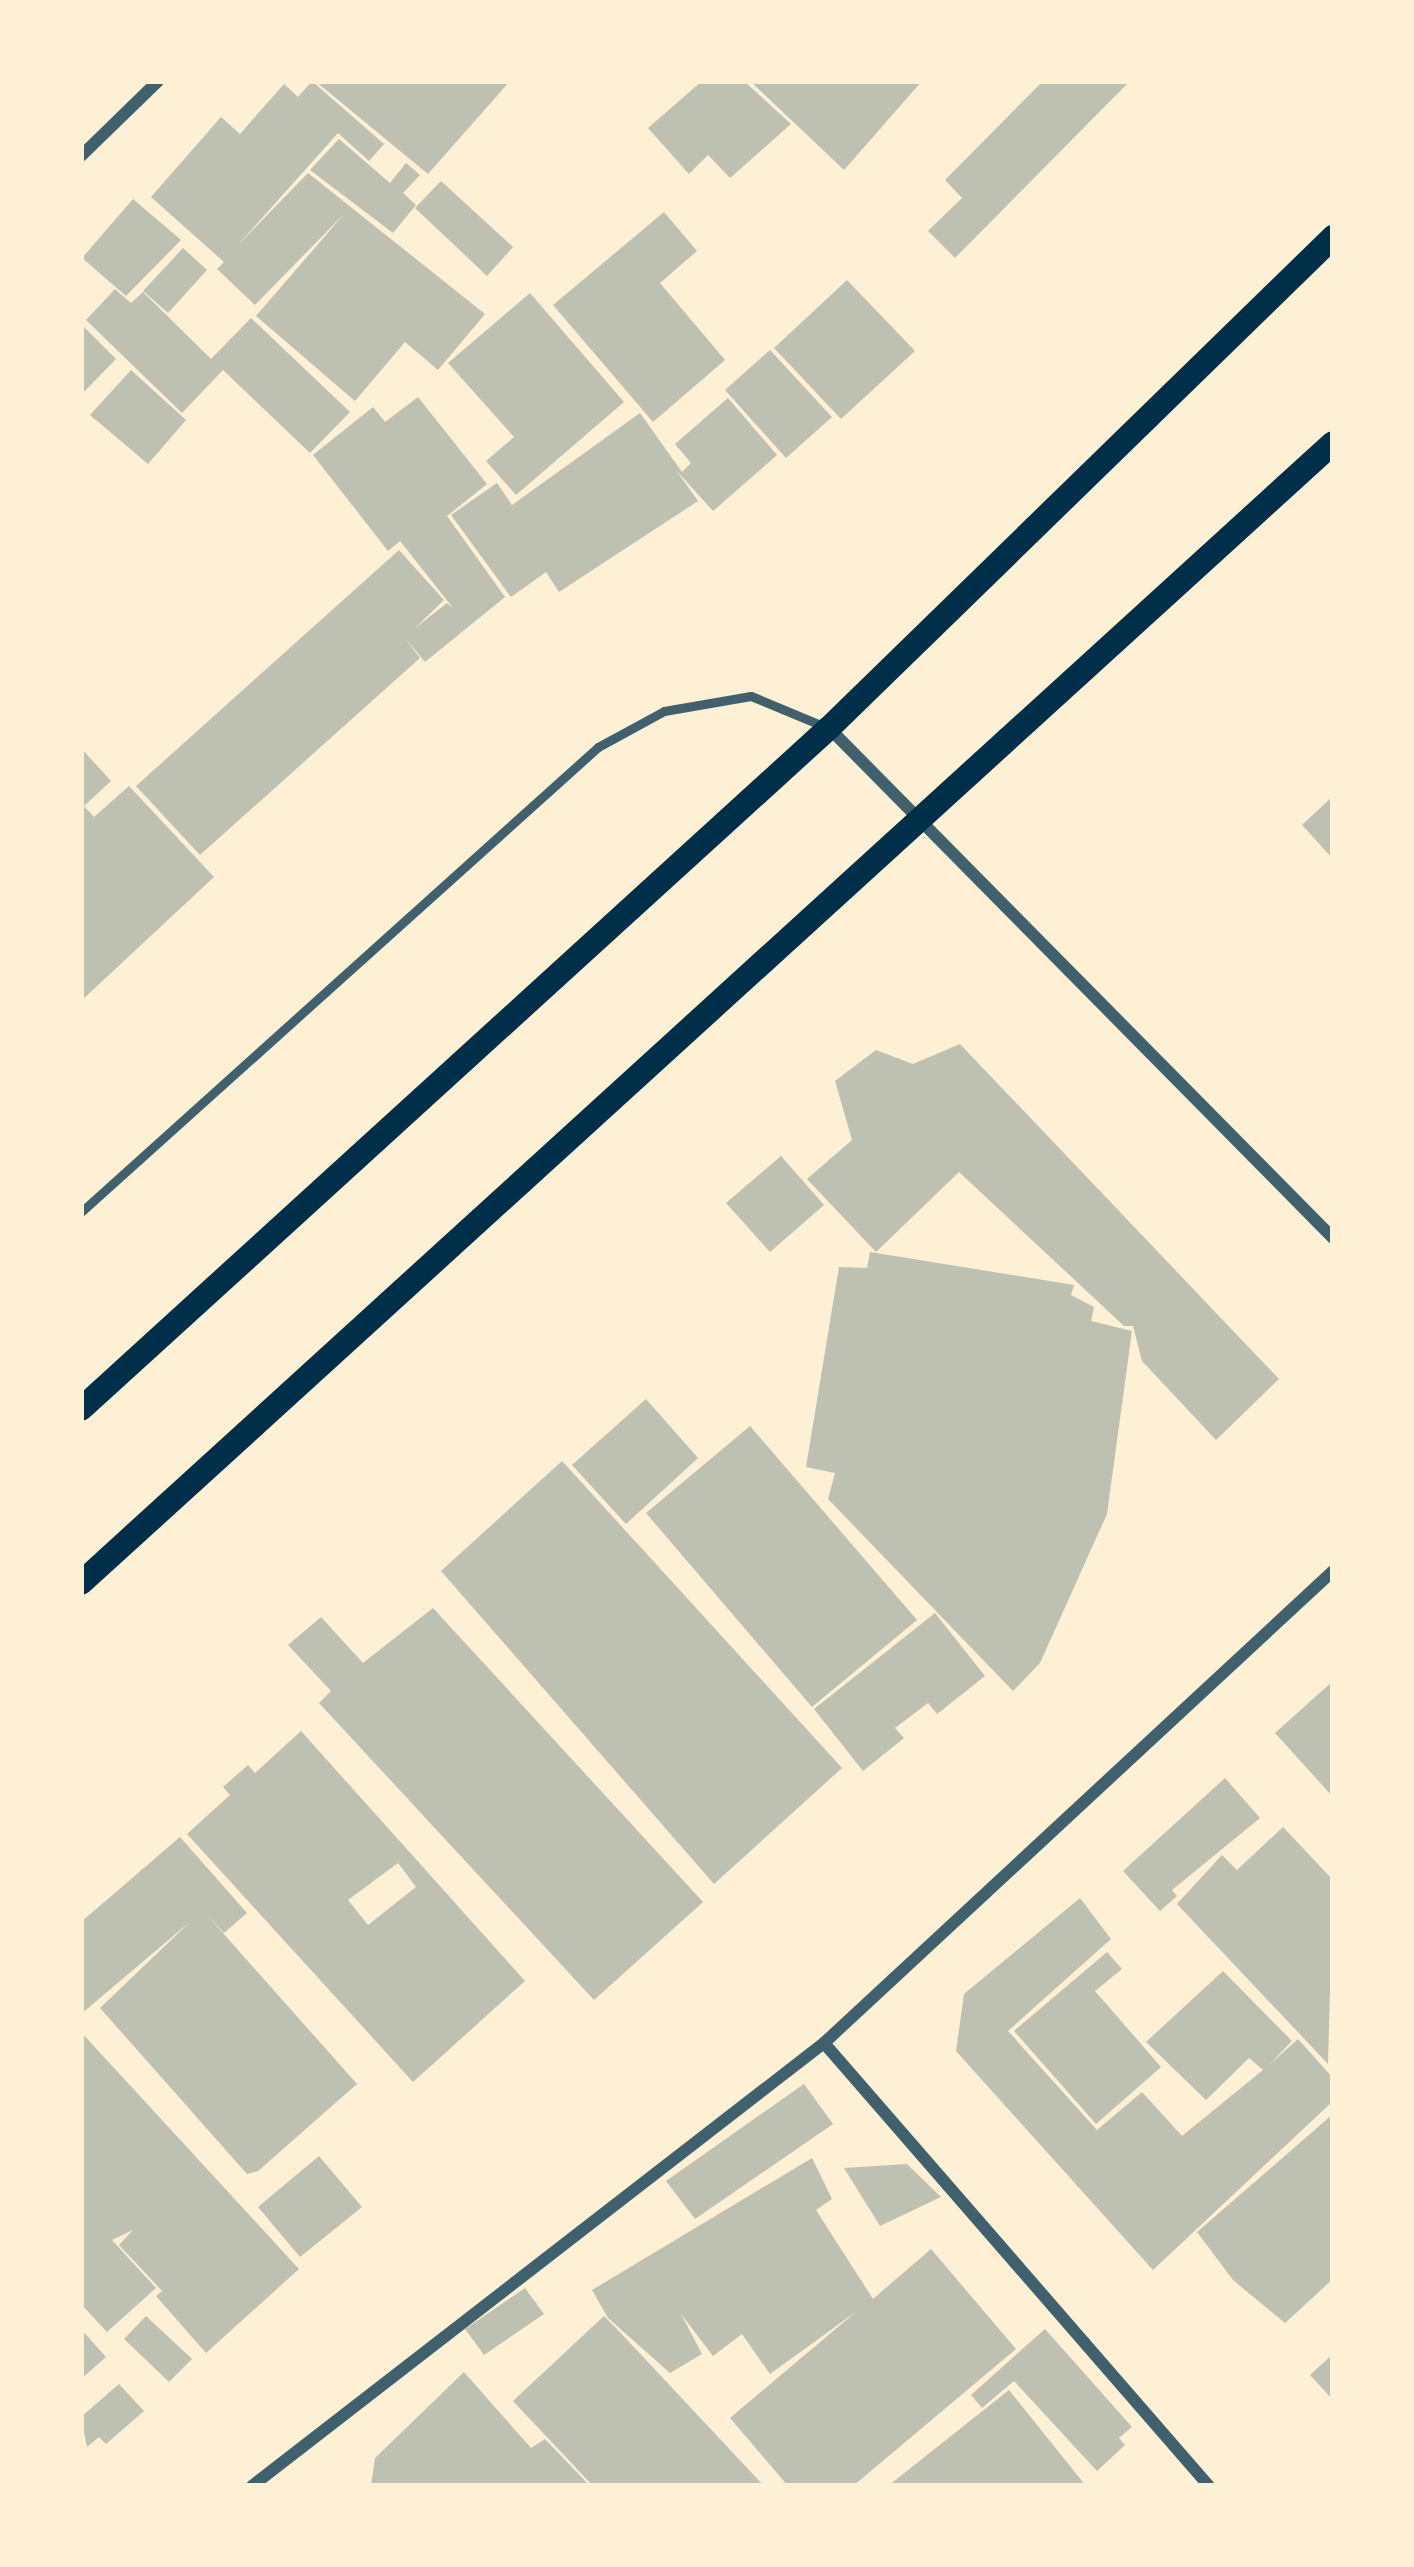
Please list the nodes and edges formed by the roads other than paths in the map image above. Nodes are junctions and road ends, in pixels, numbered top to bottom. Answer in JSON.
{"nodes":[{"id":1,"x":158,"y":81,"type":"edge"},
{"id":2,"x":81,"y":156,"type":"edge"},
{"id":3,"x":1333,"y":237,"type":"edge"},
{"id":4,"x":1333,"y":443,"type":"edge"},
{"id":5,"x":829,"y":728,"type":"junction"},
{"id":6,"x":918,"y":823,"type":"junction"},
{"id":7,"x":81,"y":1213,"type":"edge"},
{"id":8,"x":1333,"y":1238,"type":"edge"},
{"id":9,"x":81,"y":1409,"type":"edge"},
{"id":10,"x":1333,"y":1570,"type":"edge"},
{"id":11,"x":81,"y":1583,"type":"edge"},
{"id":12,"x":824,"y":2043,"type":"junction"},
{"id":13,"x":252,"y":2486,"type":"edge"},
{"id":14,"x":1209,"y":2486,"type":"edge"}],
"edges":[{"from":1,"to":2,"type":"street"},
{"from":3,"to":5,"type":"main road"},
{"from":4,"to":6,"type":"main road"},
{"from":5,"to":6,"type":"street"},
{"from":5,"to":7,"type":"lane"},
{"from":5,"to":9,"type":"main road"},
{"from":6,"to":8,"type":"street"},
{"from":6,"to":11,"type":"main road"},
{"from":10,"to":12,"type":"street"},
{"from":12,"to":13,"type":"street"},
{"from":12,"to":14,"type":"street"}]}
